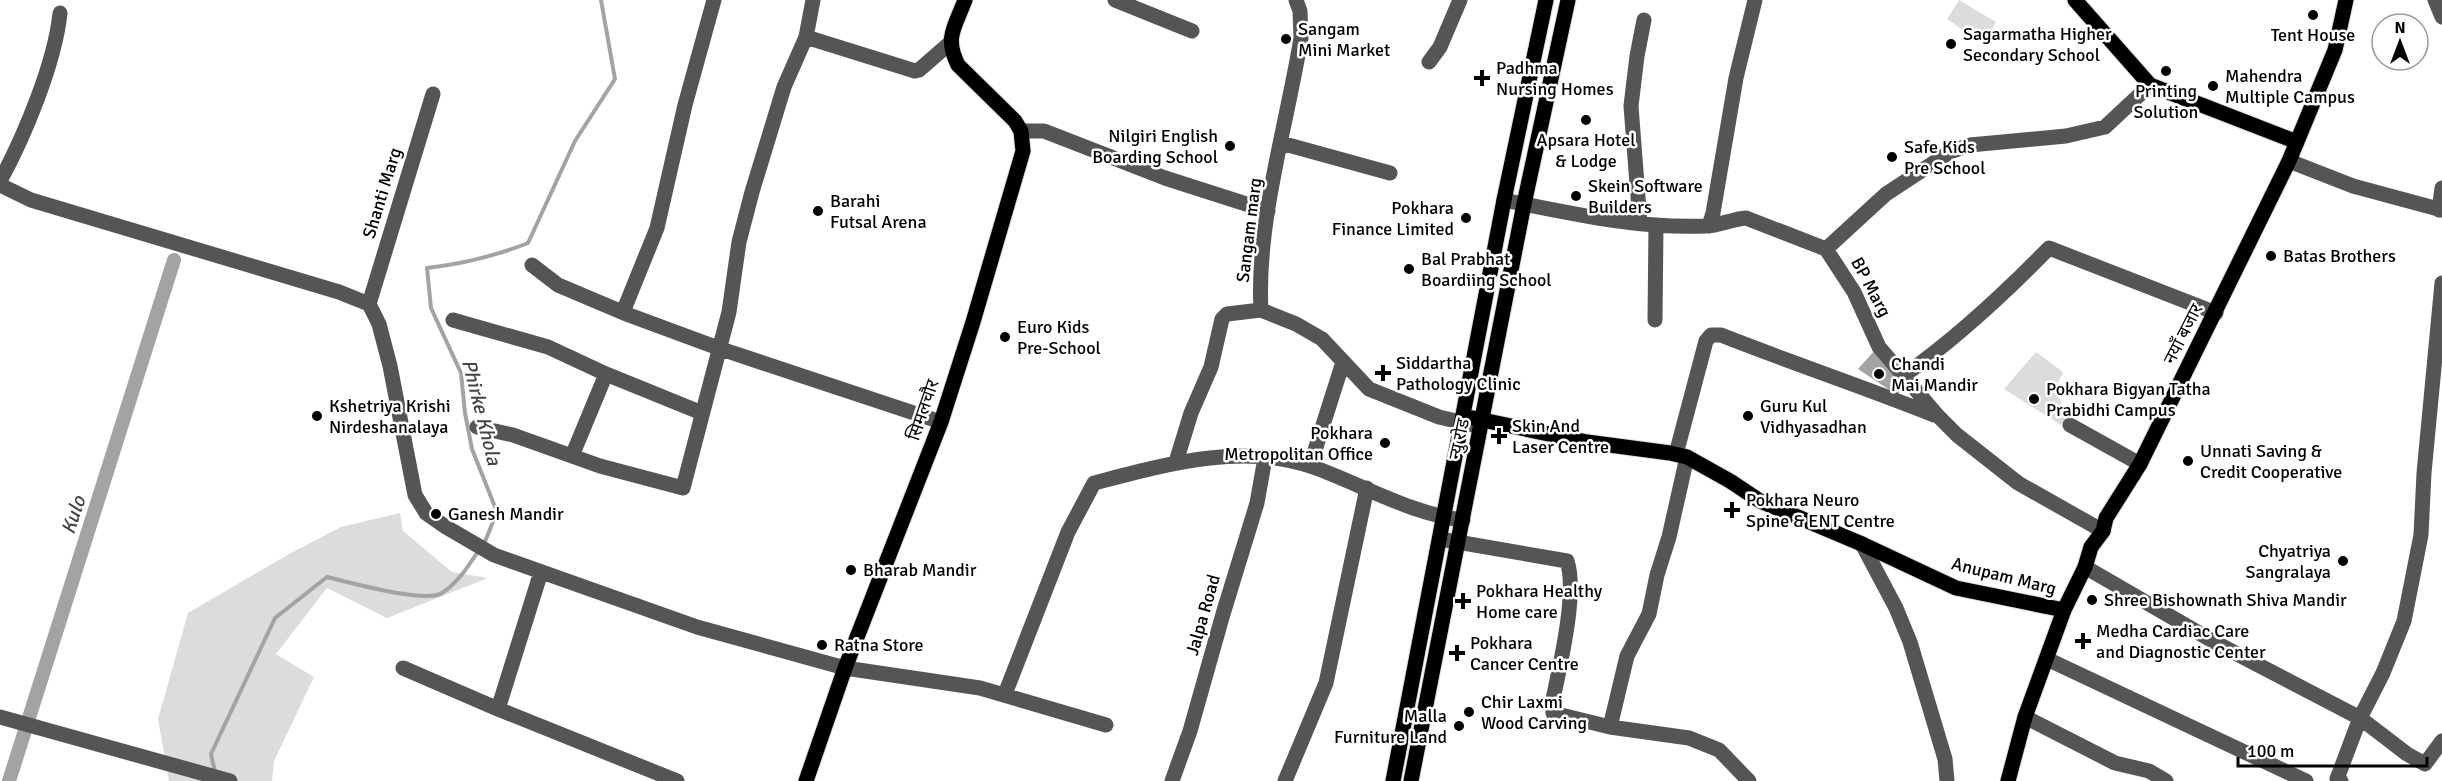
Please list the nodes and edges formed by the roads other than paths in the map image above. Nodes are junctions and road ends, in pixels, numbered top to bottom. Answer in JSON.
{"nodes":[{"id":1,"x":714,"y":0,"type":"edge"},
{"id":2,"x":813,"y":0,"type":"edge"},
{"id":3,"x":965,"y":0,"type":"edge"},
{"id":4,"x":1115,"y":0,"type":"edge"},
{"id":5,"x":1460,"y":0,"type":"edge"},
{"id":6,"x":1546,"y":0,"type":"edge"},
{"id":7,"x":1568,"y":0,"type":"edge"},
{"id":8,"x":1755,"y":0,"type":"edge"},
{"id":9,"x":2075,"y":0,"type":"edge"},
{"id":10,"x":2346,"y":0,"type":"edge"},
{"id":11,"x":2435,"y":0,"type":"edge"},
{"id":12,"x":1298,"y":6,"type":"edge"},
{"id":13,"x":60,"y":13,"type":"dead end"},
{"id":14,"x":2442,"y":17,"type":"edge"},
{"id":15,"x":1644,"y":20,"type":"dead end"},
{"id":16,"x":1192,"y":31,"type":"dead end"},
{"id":17,"x":806,"y":37,"type":"junction"},
{"id":18,"x":950,"y":43,"type":"junction"},
{"id":19,"x":1429,"y":63,"type":"dead end"},
{"id":20,"x":2150,"y":85,"type":"junction"},
{"id":21,"x":433,"y":94,"type":"dead end"},
{"id":22,"x":1021,"y":131,"type":"junction"},
{"id":23,"x":2297,"y":142,"type":"junction"},
{"id":24,"x":1281,"y":143,"type":"junction"},
{"id":25,"x":2289,"y":161,"type":"junction"},
{"id":26,"x":1390,"y":173,"type":"dead end"},
{"id":27,"x":0,"y":183,"type":"edge"},
{"id":28,"x":2442,"y":188,"type":"edge"},
{"id":29,"x":1504,"y":200,"type":"junction"},
{"id":30,"x":1524,"y":204,"type":"junction"},
{"id":31,"x":2441,"y":210,"type":"edge"},
{"id":32,"x":1268,"y":211,"type":"junction"},
{"id":33,"x":1640,"y":223,"type":"junction"},
{"id":34,"x":1656,"y":225,"type":"junction"},
{"id":35,"x":1709,"y":226,"type":"junction"},
{"id":36,"x":1826,"y":249,"type":"junction"},
{"id":37,"x":532,"y":265,"type":"dead end"},
{"id":38,"x":2442,"y":283,"type":"edge"},
{"id":39,"x":369,"y":304,"type":"junction"},
{"id":40,"x":1261,"y":310,"type":"junction"},
{"id":41,"x":623,"y":312,"type":"junction"},
{"id":42,"x":2216,"y":313,"type":"junction"},
{"id":43,"x":453,"y":320,"type":"dead end"},
{"id":44,"x":1655,"y":320,"type":"dead end"},
{"id":45,"x":721,"y":349,"type":"junction"},
{"id":46,"x":1342,"y":362,"type":"junction"},
{"id":47,"x":2439,"y":362,"type":"edge"},
{"id":48,"x":606,"y":374,"type":"junction"},
{"id":49,"x":1903,"y":376,"type":"junction"},
{"id":50,"x":702,"y":413,"type":"junction"},
{"id":51,"x":1938,"y":416,"type":"junction"},
{"id":52,"x":1463,"y":419,"type":"junction"},
{"id":53,"x":941,"y":422,"type":"junction"},
{"id":54,"x":1482,"y":423,"type":"junction"},
{"id":55,"x":2070,"y":425,"type":"dead end"},
{"id":56,"x":477,"y":427,"type":"dead end"},
{"id":57,"x":572,"y":456,"type":"junction"},
{"id":58,"x":1682,"y":456,"type":"junction"},
{"id":59,"x":1265,"y":458,"type":"junction"},
{"id":60,"x":1176,"y":462,"type":"junction"},
{"id":61,"x":2140,"y":464,"type":"junction"},
{"id":62,"x":1310,"y":466,"type":"junction"},
{"id":63,"x":1367,"y":488,"type":"junction"},
{"id":64,"x":1444,"y":518,"type":"junction"},
{"id":65,"x":1464,"y":520,"type":"junction"},
{"id":66,"x":2103,"y":531,"type":"junction"},
{"id":67,"x":1440,"y":539,"type":"junction"},
{"id":68,"x":1459,"y":542,"type":"junction"},
{"id":69,"x":1862,"y":544,"type":"junction"},
{"id":70,"x":2085,"y":567,"type":"junction"},
{"id":71,"x":542,"y":572,"type":"junction"},
{"id":72,"x":2064,"y":610,"type":"junction"},
{"id":73,"x":2048,"y":659,"type":"junction"},
{"id":74,"x":403,"y":668,"type":"dead end"},
{"id":75,"x":845,"y":668,"type":"junction"},
{"id":76,"x":1005,"y":694,"type":"junction"},
{"id":77,"x":498,"y":709,"type":"junction"},
{"id":78,"x":0,"y":717,"type":"edge"},
{"id":79,"x":2025,"y":717,"type":"junction"},
{"id":80,"x":2360,"y":718,"type":"junction"},
{"id":81,"x":1106,"y":725,"type":"dead end"},
{"id":82,"x":1610,"y":727,"type":"junction"},
{"id":83,"x":2442,"y":741,"type":"edge"},
{"id":84,"x":2337,"y":780,"type":"edge"},
{"id":85,"x":230,"y":781,"type":"edge"},
{"id":86,"x":677,"y":781,"type":"edge"},
{"id":87,"x":806,"y":781,"type":"edge"},
{"id":88,"x":1172,"y":781,"type":"edge"},
{"id":89,"x":1285,"y":781,"type":"edge"},
{"id":90,"x":1393,"y":781,"type":"edge"},
{"id":91,"x":1411,"y":781,"type":"edge"},
{"id":92,"x":1749,"y":781,"type":"edge"},
{"id":93,"x":1947,"y":781,"type":"edge"},
{"id":94,"x":2008,"y":781,"type":"edge"},
{"id":95,"x":2166,"y":781,"type":"edge"},
{"id":96,"x":2306,"y":781,"type":"edge"}],
"edges":[{"from":1,"to":41,"type":"street"},
{"from":2,"to":17,"type":"street"},
{"from":3,"to":18,"type":"main road"},
{"from":4,"to":16,"type":"street"},
{"from":5,"to":19,"type":"street"},
{"from":6,"to":29,"type":"main road","name":"न्यु रोड"},
{"from":7,"to":30,"type":"main road","name":"न्यु रोड"},
{"from":8,"to":35,"type":"street"},
{"from":9,"to":20,"type":"main road"},
{"from":10,"to":23,"type":"main road","name":"नयाँ बजार"},
{"from":11,"to":14,"type":"street"},
{"from":12,"to":24,"type":"street","name":"Sangam marg"},
{"from":13,"to":27,"type":"street"},
{"from":15,"to":33,"type":"street"},
{"from":17,"to":18,"type":"street"},
{"from":17,"to":45,"type":"street"},
{"from":18,"to":22,"type":"main road"},
{"from":20,"to":23,"type":"main road"},
{"from":20,"to":36,"type":"street"},
{"from":21,"to":39,"type":"street","name":"Shanti Marg"},
{"from":22,"to":32,"type":"street"},
{"from":22,"to":53,"type":"main road","name":"सिमलचौर"},
{"from":23,"to":25,"type":"main road","name":"नयाँ बजार"},
{"from":24,"to":26,"type":"street"},
{"from":24,"to":32,"type":"street","name":"Sangam marg"},
{"from":25,"to":31,"type":"street"},
{"from":25,"to":42,"type":"main road","name":"नयाँ बजार"},
{"from":27,"to":39,"type":"street"},
{"from":28,"to":31,"type":"street"},
{"from":29,"to":30,"type":"street","name":"BP Marg"},
{"from":29,"to":52,"type":"main road","name":"न्यु रोड"},
{"from":30,"to":33,"type":"street","name":"BP Marg"},
{"from":30,"to":54,"type":"main road","name":"न्यु रोड"},
{"from":32,"to":40,"type":"street","name":"Sangam marg"},
{"from":33,"to":34,"type":"street","name":"BP Marg"},
{"from":34,"to":35,"type":"street","name":"BP Marg"},
{"from":34,"to":44,"type":"street"},
{"from":35,"to":36,"type":"street","name":"BP Marg"},
{"from":36,"to":49,"type":"street","name":"BP Marg"},
{"from":37,"to":41,"type":"street"},
{"from":38,"to":47,"type":"street"},
{"from":39,"to":71,"type":"street"},
{"from":40,"to":46,"type":"street"},
{"from":40,"to":60,"type":"street"},
{"from":41,"to":45,"type":"street"},
{"from":42,"to":49,"type":"street"},
{"from":42,"to":61,"type":"main road","name":"नयाँ बजार"},
{"from":43,"to":48,"type":"street"},
{"from":45,"to":50,"type":"street"},
{"from":45,"to":53,"type":"street"},
{"from":46,"to":52,"type":"street"},
{"from":46,"to":62,"type":"street"},
{"from":47,"to":80,"type":"street"},
{"from":48,"to":50,"type":"street"},
{"from":48,"to":57,"type":"street"},
{"from":49,"to":51,"type":"street","name":"BP Marg"},
{"from":50,"to":57,"type":"street"},
{"from":51,"to":58,"type":"street"},
{"from":51,"to":66,"type":"street","name":"BP Marg"},
{"from":52,"to":54,"type":"main road","name":"Anupam Marg"},
{"from":52,"to":64,"type":"main road","name":"न्यु रोड"},
{"from":53,"to":75,"type":"main road","name":"सिमलचौर"},
{"from":54,"to":58,"type":"main road","name":"Anupam Marg"},
{"from":54,"to":65,"type":"main road","name":"न्यु रोड"},
{"from":55,"to":61,"type":"street"},
{"from":56,"to":57,"type":"street"},
{"from":58,"to":69,"type":"main road","name":"Anupam Marg"},
{"from":58,"to":82,"type":"street"},
{"from":59,"to":60,"type":"street"},
{"from":59,"to":62,"type":"street"},
{"from":59,"to":88,"type":"street","name":"Jalpa Road"},
{"from":60,"to":76,"type":"street"},
{"from":61,"to":66,"type":"main road","name":"नयाँ बजार"},
{"from":62,"to":63,"type":"street"},
{"from":63,"to":64,"type":"street"},
{"from":63,"to":89,"type":"street"},
{"from":64,"to":65,"type":"street"},
{"from":64,"to":67,"type":"main road","name":"न्यु रोड"},
{"from":65,"to":68,"type":"main road","name":"न्यु रोड"},
{"from":66,"to":70,"type":"main road","name":"नयाँ बजार"},
{"from":67,"to":68,"type":"street"},
{"from":67,"to":90,"type":"main road","name":"न्यु रोड"},
{"from":68,"to":82,"type":"street"},
{"from":68,"to":91,"type":"main road","name":"न्यु रोड"},
{"from":69,"to":72,"type":"main road","name":"Anupam Marg"},
{"from":69,"to":93,"type":"street"},
{"from":70,"to":72,"type":"main road","name":"नयाँ बजार"},
{"from":70,"to":80,"type":"street"},
{"from":71,"to":75,"type":"street"},
{"from":71,"to":77,"type":"street"},
{"from":72,"to":73,"type":"main road","name":"नयाँ बजार"},
{"from":73,"to":79,"type":"main road","name":"नयाँ बजार"},
{"from":73,"to":96,"type":"street"},
{"from":74,"to":77,"type":"street"},
{"from":75,"to":76,"type":"street"},
{"from":75,"to":87,"type":"main road","name":"सिमलचौर"},
{"from":76,"to":81,"type":"street"},
{"from":77,"to":86,"type":"street"},
{"from":78,"to":85,"type":"street"},
{"from":79,"to":94,"type":"main road","name":"नयाँ बजार"},
{"from":79,"to":95,"type":"street"},
{"from":80,"to":83,"type":"street"},
{"from":80,"to":84,"type":"street"},
{"from":82,"to":92,"type":"street"}]}
